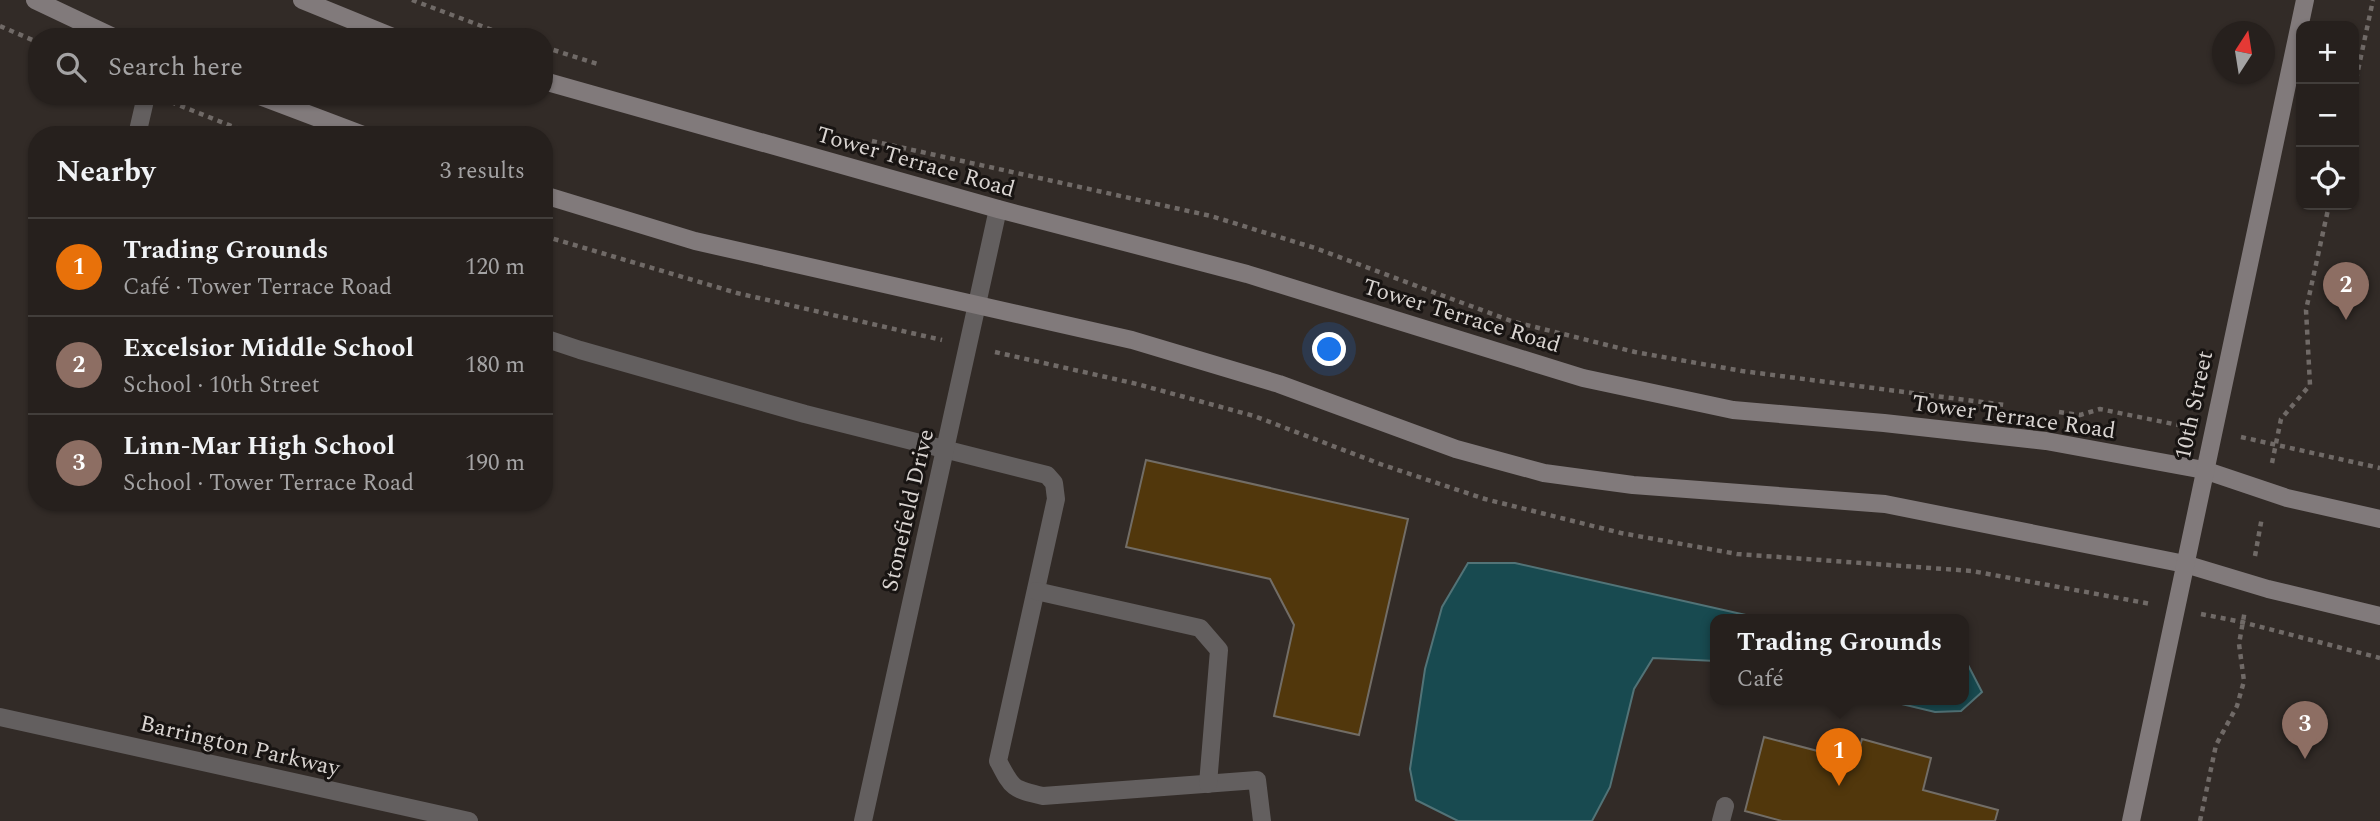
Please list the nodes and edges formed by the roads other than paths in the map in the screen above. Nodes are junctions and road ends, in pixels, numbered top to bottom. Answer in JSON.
{"nodes":[{"id":1,"x":35,"y":0,"type":"edge"},
{"id":2,"x":302,"y":0,"type":"edge"},
{"id":3,"x":2305,"y":0,"type":"edge"},
{"id":4,"x":94,"y":28,"type":"edge"},
{"id":5,"x":371,"y":28,"type":"edge"},
{"id":6,"x":553,"y":85,"type":"edge"},
{"id":7,"x":144,"y":105,"type":"edge"},
{"id":8,"x":284,"y":105,"type":"edge"},
{"id":9,"x":139,"y":126,"type":"edge"},
{"id":10,"x":339,"y":126,"type":"edge"},
{"id":11,"x":553,"y":198,"type":"edge"},
{"id":12,"x":998,"y":209,"type":"junction"},
{"id":13,"x":977,"y":306,"type":"junction"},
{"id":14,"x":553,"y":341,"type":"edge"},
{"id":15,"x":945,"y":450,"type":"junction"},
{"id":16,"x":2204,"y":470,"type":"junction"},
{"id":17,"x":2380,"y":519,"type":"edge"},
{"id":18,"x":2185,"y":564,"type":"junction"},
{"id":19,"x":1036,"y":591,"type":"junction"},
{"id":20,"x":2380,"y":616,"type":"edge"},
{"id":21,"x":0,"y":716,"type":"edge"},
{"id":22,"x":1208,"y":784,"type":"junction"},
{"id":23,"x":469,"y":821,"type":"edge"},
{"id":24,"x":863,"y":821,"type":"edge"},
{"id":25,"x":1262,"y":821,"type":"edge"},
{"id":26,"x":2131,"y":821,"type":"edge"}],
"edges":[{"from":1,"to":4,"type":"street"},
{"from":2,"to":5,"type":"street"},
{"from":3,"to":16,"type":"street","name":"10th Street"},
{"from":6,"to":12,"type":"street","name":"Tower Terrace Road"},
{"from":7,"to":9,"type":"street"},
{"from":8,"to":10,"type":"street"},
{"from":11,"to":13,"type":"street"},
{"from":12,"to":13,"type":"street","name":"Stonefield Drive"},
{"from":12,"to":16,"type":"street","name":"Tower Terrace Road"},
{"from":13,"to":15,"type":"street","name":"Stonefield Drive"},
{"from":13,"to":18,"type":"street"},
{"from":14,"to":15,"type":"street"},
{"from":15,"to":19,"type":"street"},
{"from":15,"to":24,"type":"street","name":"Stonefield Drive"},
{"from":16,"to":17,"type":"street","name":"Tower Terrace Road"},
{"from":16,"to":18,"type":"street","name":"10th Street"},
{"from":18,"to":20,"type":"street"},
{"from":18,"to":26,"type":"street","name":"10th Street"},
{"from":19,"to":22,"type":"street"},
{"from":19,"to":22,"type":"street"},
{"from":21,"to":23,"type":"street","name":"Barrington Parkway"},
{"from":22,"to":25,"type":"street"}]}
